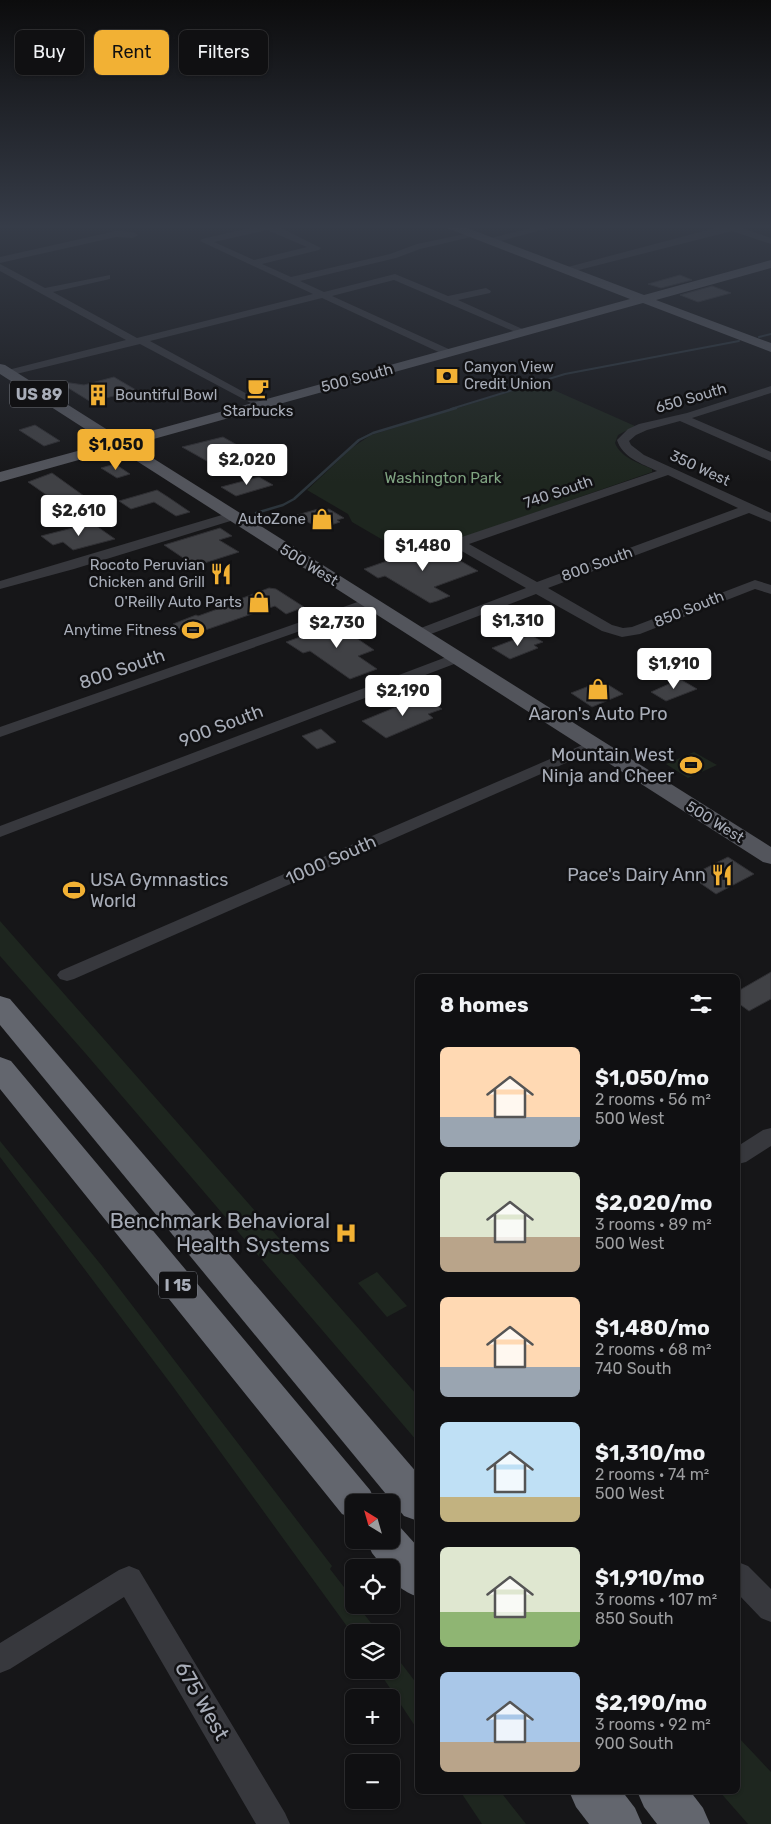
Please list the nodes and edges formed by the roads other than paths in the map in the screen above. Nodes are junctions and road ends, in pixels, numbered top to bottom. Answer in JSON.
{"nodes":[{"id":1,"x":81,"y":311,"type":"edge"},
{"id":2,"x":258,"y":311,"type":"edge"},
{"id":3,"x":358,"y":311,"type":"edge"},
{"id":4,"x":474,"y":311,"type":"edge"},
{"id":5,"x":599,"y":311,"type":"edge"},
{"id":6,"x":675,"y":311,"type":"edge"},
{"id":7,"x":524,"y":332,"type":"junction"},
{"id":8,"x":138,"y":341,"type":"junction"},
{"id":9,"x":771,"y":348,"type":"edge"},
{"id":10,"x":449,"y":353,"type":"junction"},
{"id":11,"x":4,"y":370,"type":"edge"},
{"id":12,"x":771,"y":389,"type":"edge"},
{"id":13,"x":260,"y":405,"type":"junction"},
{"id":14,"x":680,"y":417,"type":"junction"},
{"id":15,"x":623,"y":440,"type":"joint"},
{"id":16,"x":119,"y":444,"type":"junction"},
{"id":17,"x":771,"y":444,"type":"edge"},
{"id":18,"x":754,"y":449,"type":"junction"},
{"id":19,"x":771,"y":457,"type":"edge"},
{"id":20,"x":668,"y":471,"type":"junction"},
{"id":21,"x":0,"y":477,"type":"edge"},
{"id":22,"x":749,"y":508,"type":"junction"},
{"id":23,"x":232,"y":516,"type":"junction"},
{"id":24,"x":771,"y":518,"type":"edge"},
{"id":25,"x":0,"y":585,"type":"edge"},
{"id":26,"x":537,"y":588,"type":"junction"},
{"id":27,"x":771,"y":590,"type":"edge"},
{"id":28,"x":369,"y":602,"type":"junction"},
{"id":29,"x":418,"y":634,"type":"junction"},
{"id":30,"x":457,"y":658,"type":"junction"},
{"id":31,"x":0,"y":732,"type":"edge"},
{"id":32,"x":594,"y":745,"type":"junction"},
{"id":33,"x":0,"y":832,"type":"edge"},
{"id":34,"x":771,"y":857,"type":"edge"},
{"id":35,"x":67,"y":975,"type":"dead end"},
{"id":36,"x":1,"y":1007,"type":"edge"},
{"id":37,"x":0,"y":1068,"type":"edge"},
{"id":38,"x":771,"y":1136,"type":"edge"},
{"id":39,"x":740,"y":1155,"type":"edge"},
{"id":40,"x":349,"y":1494,"type":"edge"},
{"id":41,"x":415,"y":1499,"type":"edge"},
{"id":42,"x":394,"y":1549,"type":"edge"},
{"id":43,"x":415,"y":1574,"type":"edge"},
{"id":44,"x":740,"y":1577,"type":"edge"},
{"id":45,"x":771,"y":1610,"type":"edge"},
{"id":46,"x":0,"y":1659,"type":"edge"},
{"id":47,"x":594,"y":1794,"type":"edge"},
{"id":48,"x":662,"y":1794,"type":"edge"},
{"id":49,"x":274,"y":1824,"type":"edge"},
{"id":50,"x":619,"y":1824,"type":"edge"},
{"id":51,"x":687,"y":1824,"type":"edge"}],
"edges":[{"from":1,"to":8,"type":"street"},
{"from":2,"to":8,"type":"street"},
{"from":3,"to":10,"type":"street"},
{"from":4,"to":7,"type":"street"},
{"from":5,"to":7,"type":"main road","name":"500 South"},
{"from":6,"to":9,"type":"main road"},
{"from":7,"to":10,"type":"main road","name":"500 South"},
{"from":8,"to":11,"type":"street"},
{"from":8,"to":13,"type":"street"},
{"from":10,"to":13,"type":"main road","name":"500 South"},
{"from":11,"to":16,"type":"main road","name":"500 West","number":"US 89"},
{"from":12,"to":14,"type":"street","name":"650 South"},
{"from":13,"to":16,"type":"main road","name":"500 South"},
{"from":14,"to":15,"type":"street","name":"650 South"},
{"from":14,"to":18,"type":"street"},
{"from":15,"to":20,"type":"street","name":"350 West"},
{"from":16,"to":21,"type":"main road","name":"500 South"},
{"from":16,"to":23,"type":"main road","name":"500 West","number":"US 89"},
{"from":17,"to":18,"type":"street"},
{"from":18,"to":19,"type":"street"},
{"from":20,"to":22,"type":"street","name":"350 West"},
{"from":20,"to":26,"type":"street","name":"740 South"},
{"from":22,"to":24,"type":"street","name":"350 West"},
{"from":22,"to":26,"type":"street","name":"800 South"},
{"from":23,"to":25,"type":"street"},
{"from":23,"to":28,"type":"main road","name":"500 West","number":"US 89"},
{"from":26,"to":27,"type":"street","name":"850 South"},
{"from":26,"to":29,"type":"street","name":"800 South"},
{"from":28,"to":29,"type":"main road","name":"500 West","number":"US 89"},
{"from":28,"to":31,"type":"street","name":"800 South"},
{"from":29,"to":30,"type":"main road","name":"500 West","number":"US 89"},
{"from":30,"to":32,"type":"main road","name":"500 West","number":"US 89"},
{"from":30,"to":33,"type":"street","name":"900 South"},
{"from":32,"to":34,"type":"main road","name":"500 West","number":"US 89"},
{"from":32,"to":35,"type":"street","name":"1000 South"},
{"from":36,"to":41,"type":"highway","number":"I 15"},
{"from":37,"to":40,"type":"highway","number":"I 15"},
{"from":38,"to":39,"type":"street"},
{"from":42,"to":43,"type":"highway"},
{"from":44,"to":45,"type":"street"},
{"from":46,"to":49,"type":"street","name":"675 West"},
{"from":47,"to":50,"type":"highway"},
{"from":48,"to":51,"type":"highway"}]}
